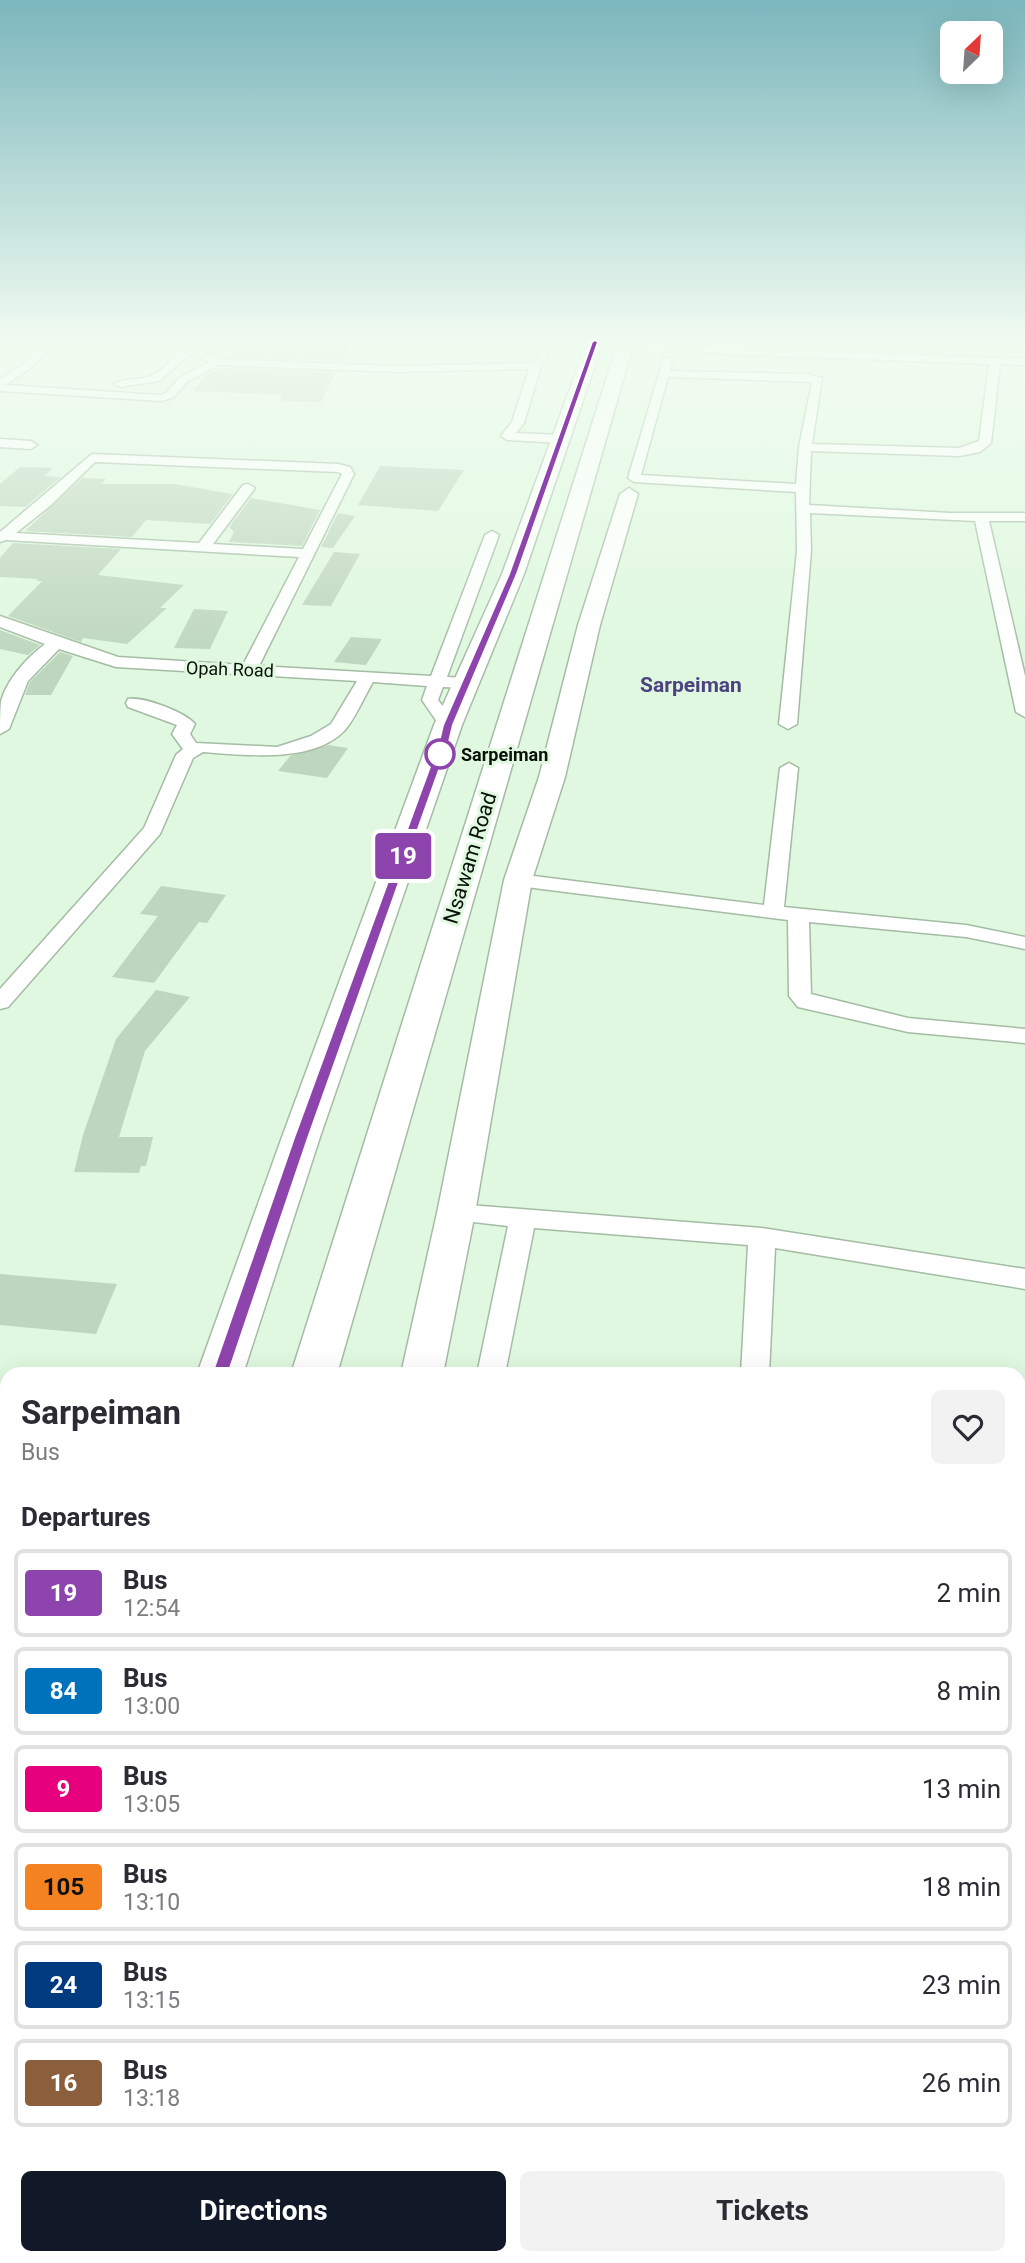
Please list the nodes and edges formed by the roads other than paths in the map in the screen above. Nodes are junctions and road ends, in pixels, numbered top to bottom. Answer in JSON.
{"nodes":[{"id":1,"x":805,"y":447,"type":"edge"},
{"id":2,"x":558,"y":448,"type":"edge"},
{"id":3,"x":592,"y":448,"type":"edge"},
{"id":4,"x":642,"y":448,"type":"edge"},
{"id":5,"x":824,"y":448,"type":"edge"},
{"id":6,"x":978,"y":448,"type":"edge"},
{"id":7,"x":631,"y":486,"type":"junction"},
{"id":8,"x":248,"y":488,"type":"dead end"},
{"id":9,"x":802,"y":488,"type":"junction"},
{"id":10,"x":805,"y":509,"type":"junction"},
{"id":11,"x":981,"y":516,"type":"junction"},
{"id":12,"x":1025,"y":517,"type":"edge"},
{"id":13,"x":492,"y":535,"type":"dead end"},
{"id":14,"x":1,"y":537,"type":"edge"},
{"id":15,"x":202,"y":547,"type":"junction"},
{"id":16,"x":305,"y":553,"type":"junction"},
{"id":17,"x":0,"y":621,"type":"edge"},
{"id":18,"x":56,"y":643,"type":"junction"},
{"id":19,"x":249,"y":669,"type":"junction"},
{"id":20,"x":368,"y":676,"type":"junction"},
{"id":21,"x":438,"y":681,"type":"junction"},
{"id":22,"x":466,"y":683,"type":"junction"},
{"id":23,"x":134,"y":703,"type":"dead end"},
{"id":24,"x":1025,"y":712,"type":"edge"},
{"id":25,"x":788,"y":724,"type":"dead end"},
{"id":26,"x":448,"y":725,"type":"junction"},
{"id":27,"x":0,"y":729,"type":"edge"},
{"id":28,"x":192,"y":750,"type":"junction"},
{"id":29,"x":789,"y":768,"type":"dead end"},
{"id":30,"x":518,"y":880,"type":"junction"},
{"id":31,"x":773,"y":912,"type":"junction"},
{"id":32,"x":797,"y":914,"type":"junction"},
{"id":33,"x":1025,"y":943,"type":"edge"},
{"id":34,"x":0,"y":1002,"type":"edge"},
{"id":35,"x":1025,"y":1036,"type":"edge"},
{"id":36,"x":456,"y":1213,"type":"junction"},
{"id":37,"x":523,"y":1219,"type":"junction"},
{"id":38,"x":762,"y":1237,"type":"junction"},
{"id":39,"x":1025,"y":1279,"type":"edge"},
{"id":40,"x":222,"y":1367,"type":"edge"},
{"id":41,"x":316,"y":1367,"type":"edge"},
{"id":42,"x":423,"y":1367,"type":"edge"},
{"id":43,"x":492,"y":1367,"type":"edge"},
{"id":44,"x":755,"y":1367,"type":"edge"}],
"edges":[{"from":1,"to":9,"type":"street"},
{"from":2,"to":22,"type":"highway"},
{"from":3,"to":41,"type":"highway","name":"Nsawam Road"},
{"from":4,"to":7,"type":"street"},
{"from":5,"to":6,"type":"street"},
{"from":7,"to":9,"type":"street"},
{"from":7,"to":30,"type":"main road"},
{"from":8,"to":15,"type":"street"},
{"from":9,"to":10,"type":"street"},
{"from":10,"to":11,"type":"street"},
{"from":10,"to":25,"type":"street"},
{"from":11,"to":12,"type":"street"},
{"from":11,"to":24,"type":"street"},
{"from":13,"to":21,"type":"street"},
{"from":14,"to":15,"type":"street"},
{"from":14,"to":16,"type":"street"},
{"from":15,"to":16,"type":"street"},
{"from":16,"to":19,"type":"street"},
{"from":17,"to":18,"type":"street","name":"Opah Road"},
{"from":18,"to":19,"type":"street","name":"Opah Road"},
{"from":18,"to":27,"type":"street"},
{"from":19,"to":20,"type":"street","name":"Opah Road"},
{"from":20,"to":21,"type":"street","name":"Opah Road"},
{"from":20,"to":28,"type":"street"},
{"from":21,"to":22,"type":"street","name":"Opah Road"},
{"from":21,"to":26,"type":"street"},
{"from":22,"to":26,"type":"highway"},
{"from":23,"to":28,"type":"street"},
{"from":26,"to":40,"type":"highway"},
{"from":28,"to":34,"type":"street"},
{"from":29,"to":31,"type":"street"},
{"from":30,"to":31,"type":"street"},
{"from":30,"to":36,"type":"main road"},
{"from":31,"to":32,"type":"street"},
{"from":32,"to":33,"type":"street"},
{"from":32,"to":35,"type":"street"},
{"from":36,"to":37,"type":"street"},
{"from":36,"to":42,"type":"main road"},
{"from":37,"to":38,"type":"street"},
{"from":37,"to":43,"type":"street"},
{"from":38,"to":39,"type":"street"},
{"from":38,"to":44,"type":"street"}]}
